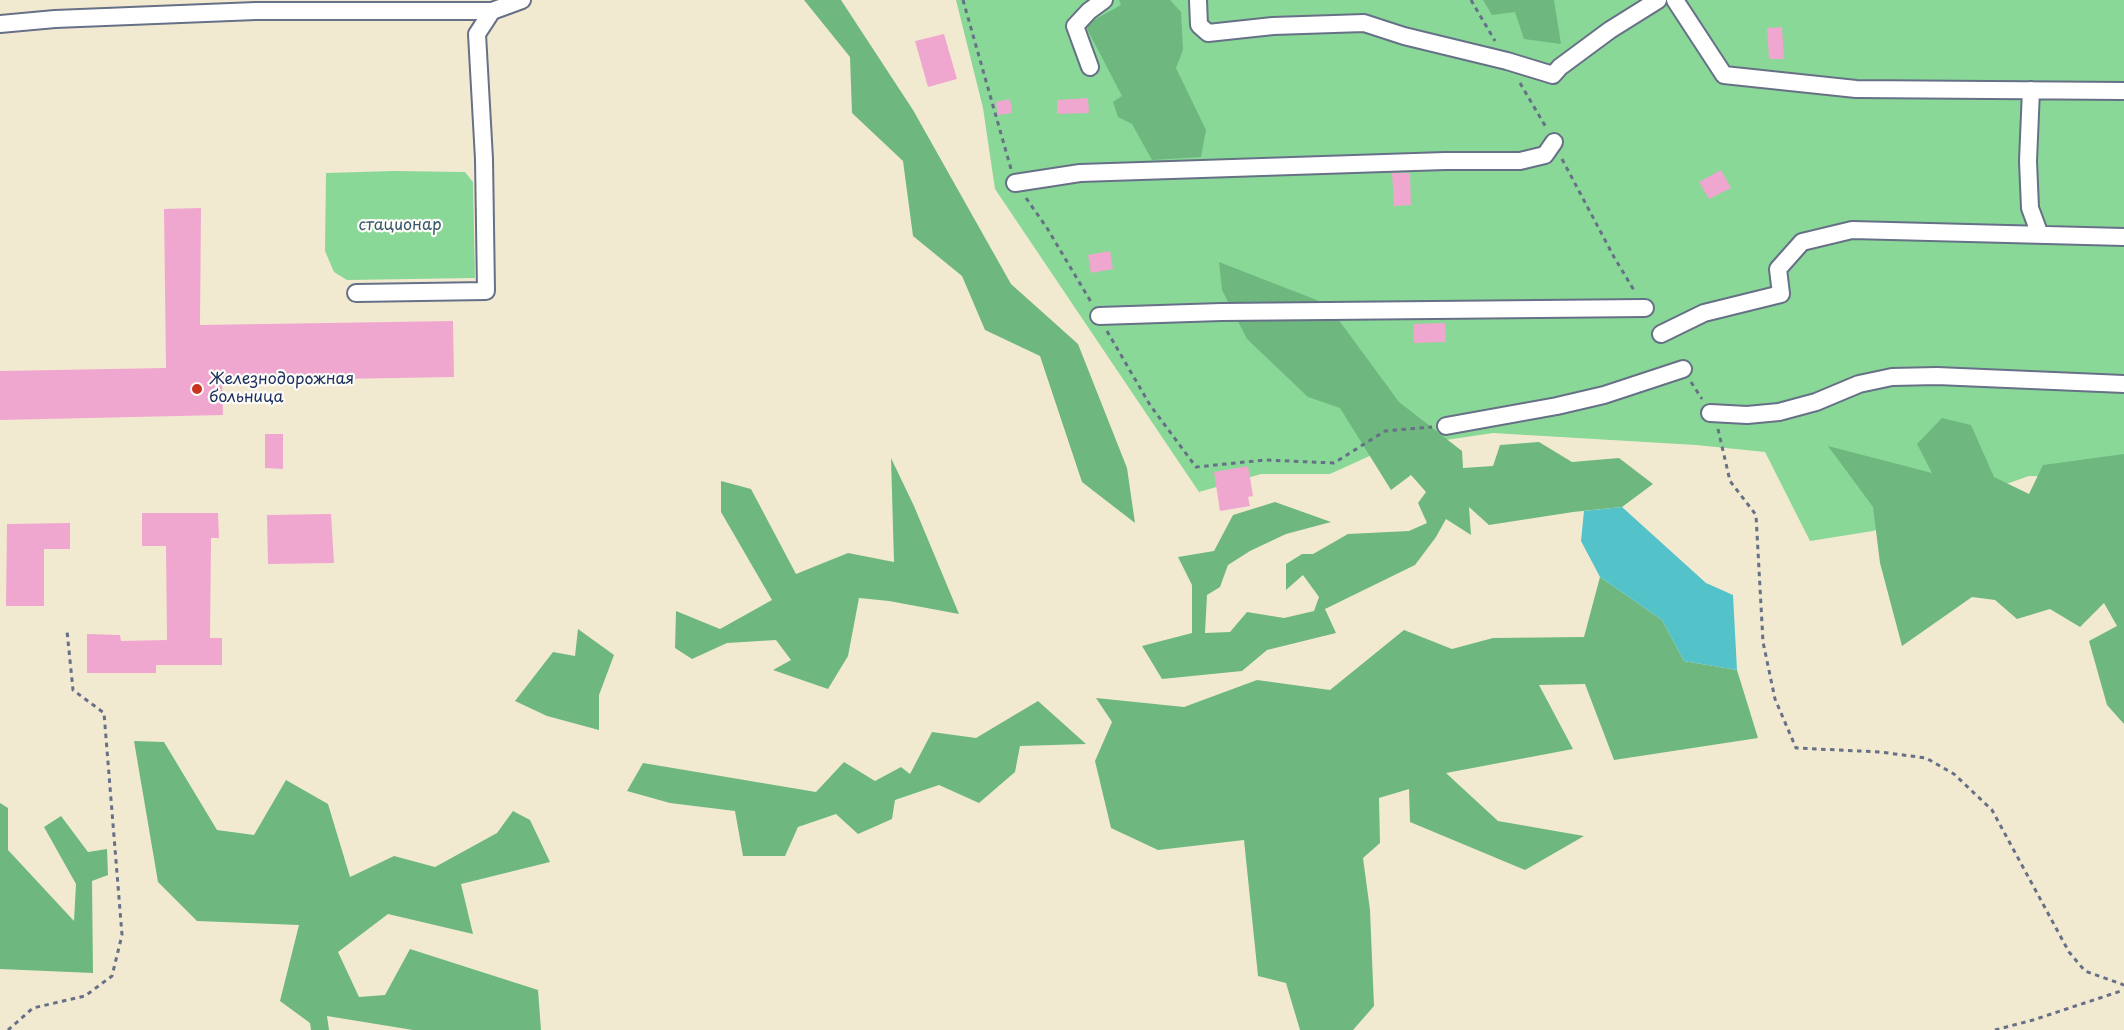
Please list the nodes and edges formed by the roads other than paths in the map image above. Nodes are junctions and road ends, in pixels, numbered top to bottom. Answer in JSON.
{"nodes":[{"id":1,"x":522,"y":0,"type":"edge"},
{"id":2,"x":1104,"y":0,"type":"edge"},
{"id":3,"x":1198,"y":0,"type":"edge"},
{"id":4,"x":1658,"y":0,"type":"edge"},
{"id":5,"x":1676,"y":0,"type":"edge"},
{"id":6,"x":492,"y":11,"type":"junction"},
{"id":7,"x":0,"y":24,"type":"edge"},
{"id":8,"x":1090,"y":67,"type":"dead end"},
{"id":9,"x":2031,"y":90,"type":"junction"},
{"id":10,"x":2124,"y":91,"type":"edge"},
{"id":11,"x":1554,"y":142,"type":"road end"},
{"id":12,"x":1015,"y":183,"type":"dead end"},
{"id":13,"x":2040,"y":235,"type":"junction"},
{"id":14,"x":2124,"y":237,"type":"edge"},
{"id":15,"x":356,"y":293,"type":"dead end"},
{"id":16,"x":1645,"y":308,"type":"road end"},
{"id":17,"x":1099,"y":316,"type":"dead end"},
{"id":18,"x":1661,"y":334,"type":"dead end"},
{"id":19,"x":1683,"y":369,"type":"road end"},
{"id":20,"x":2124,"y":384,"type":"edge"},
{"id":21,"x":1710,"y":413,"type":"road end"},
{"id":22,"x":1446,"y":426,"type":"dead end"}],
"edges":[{"from":1,"to":6,"type":"street"},
{"from":2,"to":8,"type":"street"},
{"from":3,"to":4,"type":"street"},
{"from":5,"to":9,"type":"street"},
{"from":6,"to":7,"type":"street"},
{"from":6,"to":15,"type":"street"},
{"from":9,"to":10,"type":"street"},
{"from":9,"to":13,"type":"street"},
{"from":11,"to":12,"type":"street"},
{"from":13,"to":14,"type":"street"},
{"from":13,"to":18,"type":"street"},
{"from":16,"to":17,"type":"street"},
{"from":19,"to":22,"type":"street"},
{"from":20,"to":21,"type":"street"}]}
